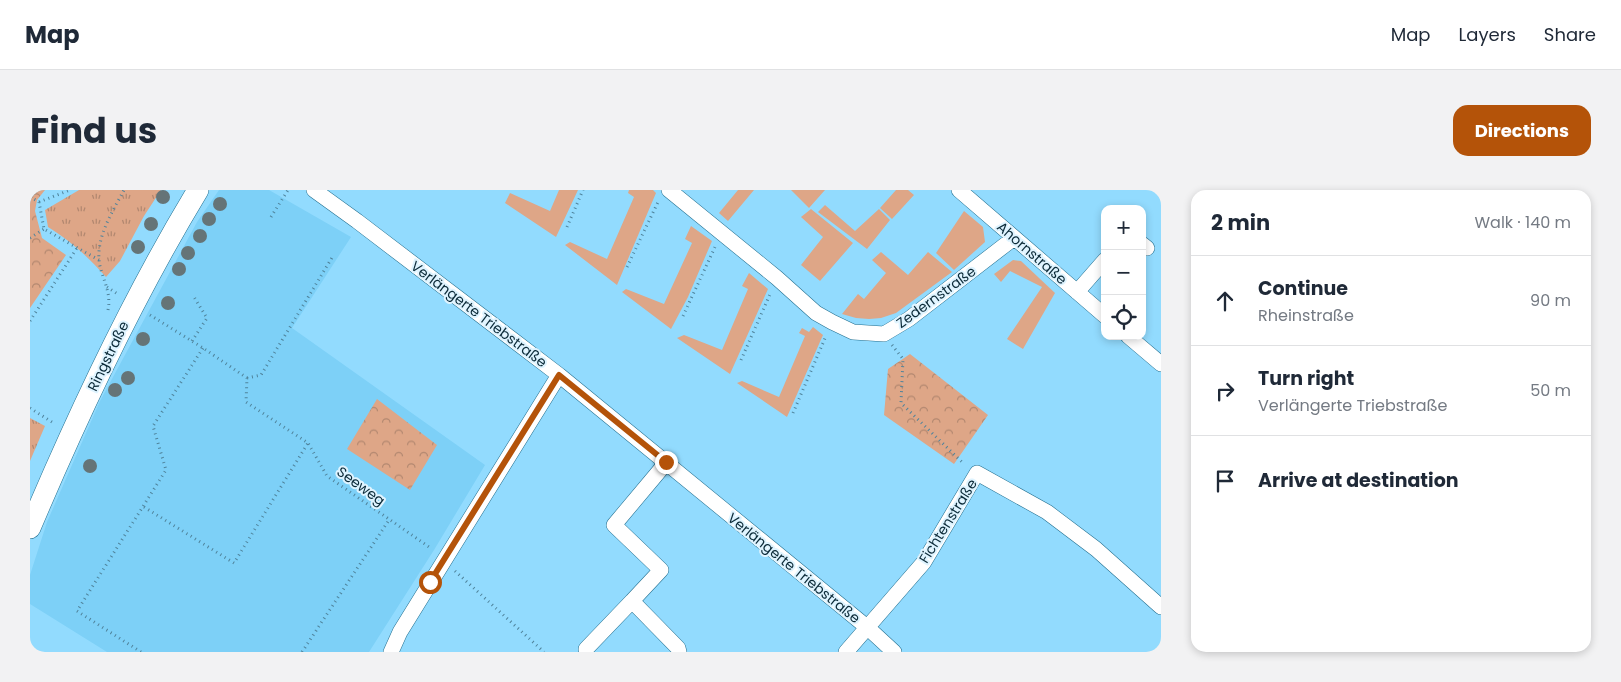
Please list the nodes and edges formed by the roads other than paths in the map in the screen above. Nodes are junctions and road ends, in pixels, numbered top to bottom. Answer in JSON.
{"nodes":[{"id":1,"x":198,"y":190,"type":"edge"},
{"id":2,"x":314,"y":190,"type":"edge"},
{"id":3,"x":958,"y":190,"type":"edge"},
{"id":4,"x":664,"y":194,"type":"edge"},
{"id":5,"x":1014,"y":238,"type":"junction"},
{"id":6,"x":1101,"y":265,"type":"edge"},
{"id":7,"x":1077,"y":292,"type":"junction"},
{"id":8,"x":1101,"y":313,"type":"edge"},
{"id":9,"x":1133,"y":340,"type":"edge"},
{"id":10,"x":1161,"y":364,"type":"edge"},
{"id":11,"x":559,"y":375,"type":"junction"},
{"id":12,"x":666,"y":462,"type":"junction"},
{"id":13,"x":30,"y":528,"type":"edge"},
{"id":14,"x":632,"y":601,"type":"junction"},
{"id":15,"x":1161,"y":607,"type":"edge"},
{"id":16,"x":868,"y":628,"type":"junction"},
{"id":17,"x":586,"y":649,"type":"dead end"},
{"id":18,"x":391,"y":652,"type":"edge"},
{"id":19,"x":679,"y":652,"type":"edge"},
{"id":20,"x":846,"y":652,"type":"edge"},
{"id":21,"x":894,"y":652,"type":"edge"}],
"edges":[{"from":1,"to":13,"type":"main road","name":"Ringstraße"},
{"from":2,"to":11,"type":"street","name":"Verlängerte Triebstraße"},
{"from":3,"to":5,"type":"street","name":"Ahornstraße"},
{"from":4,"to":5,"type":"street","name":"Zedernstraße"},
{"from":5,"to":7,"type":"street","name":"Ahornstraße"},
{"from":6,"to":7,"type":"street"},
{"from":7,"to":8,"type":"street","name":"Ahornstraße"},
{"from":9,"to":10,"type":"street"},
{"from":11,"to":12,"type":"street","name":"Verlängerte Triebstraße"},
{"from":11,"to":18,"type":"street"},
{"from":12,"to":14,"type":"street"},
{"from":12,"to":16,"type":"street","name":"Verlängerte Triebstraße"},
{"from":14,"to":17,"type":"street"},
{"from":14,"to":19,"type":"street"},
{"from":15,"to":16,"type":"street","name":"Fichtenstraße"},
{"from":16,"to":20,"type":"street","name":"Fichtenstraße"},
{"from":16,"to":21,"type":"street","name":"Verlängerte Triebstraße"}]}
